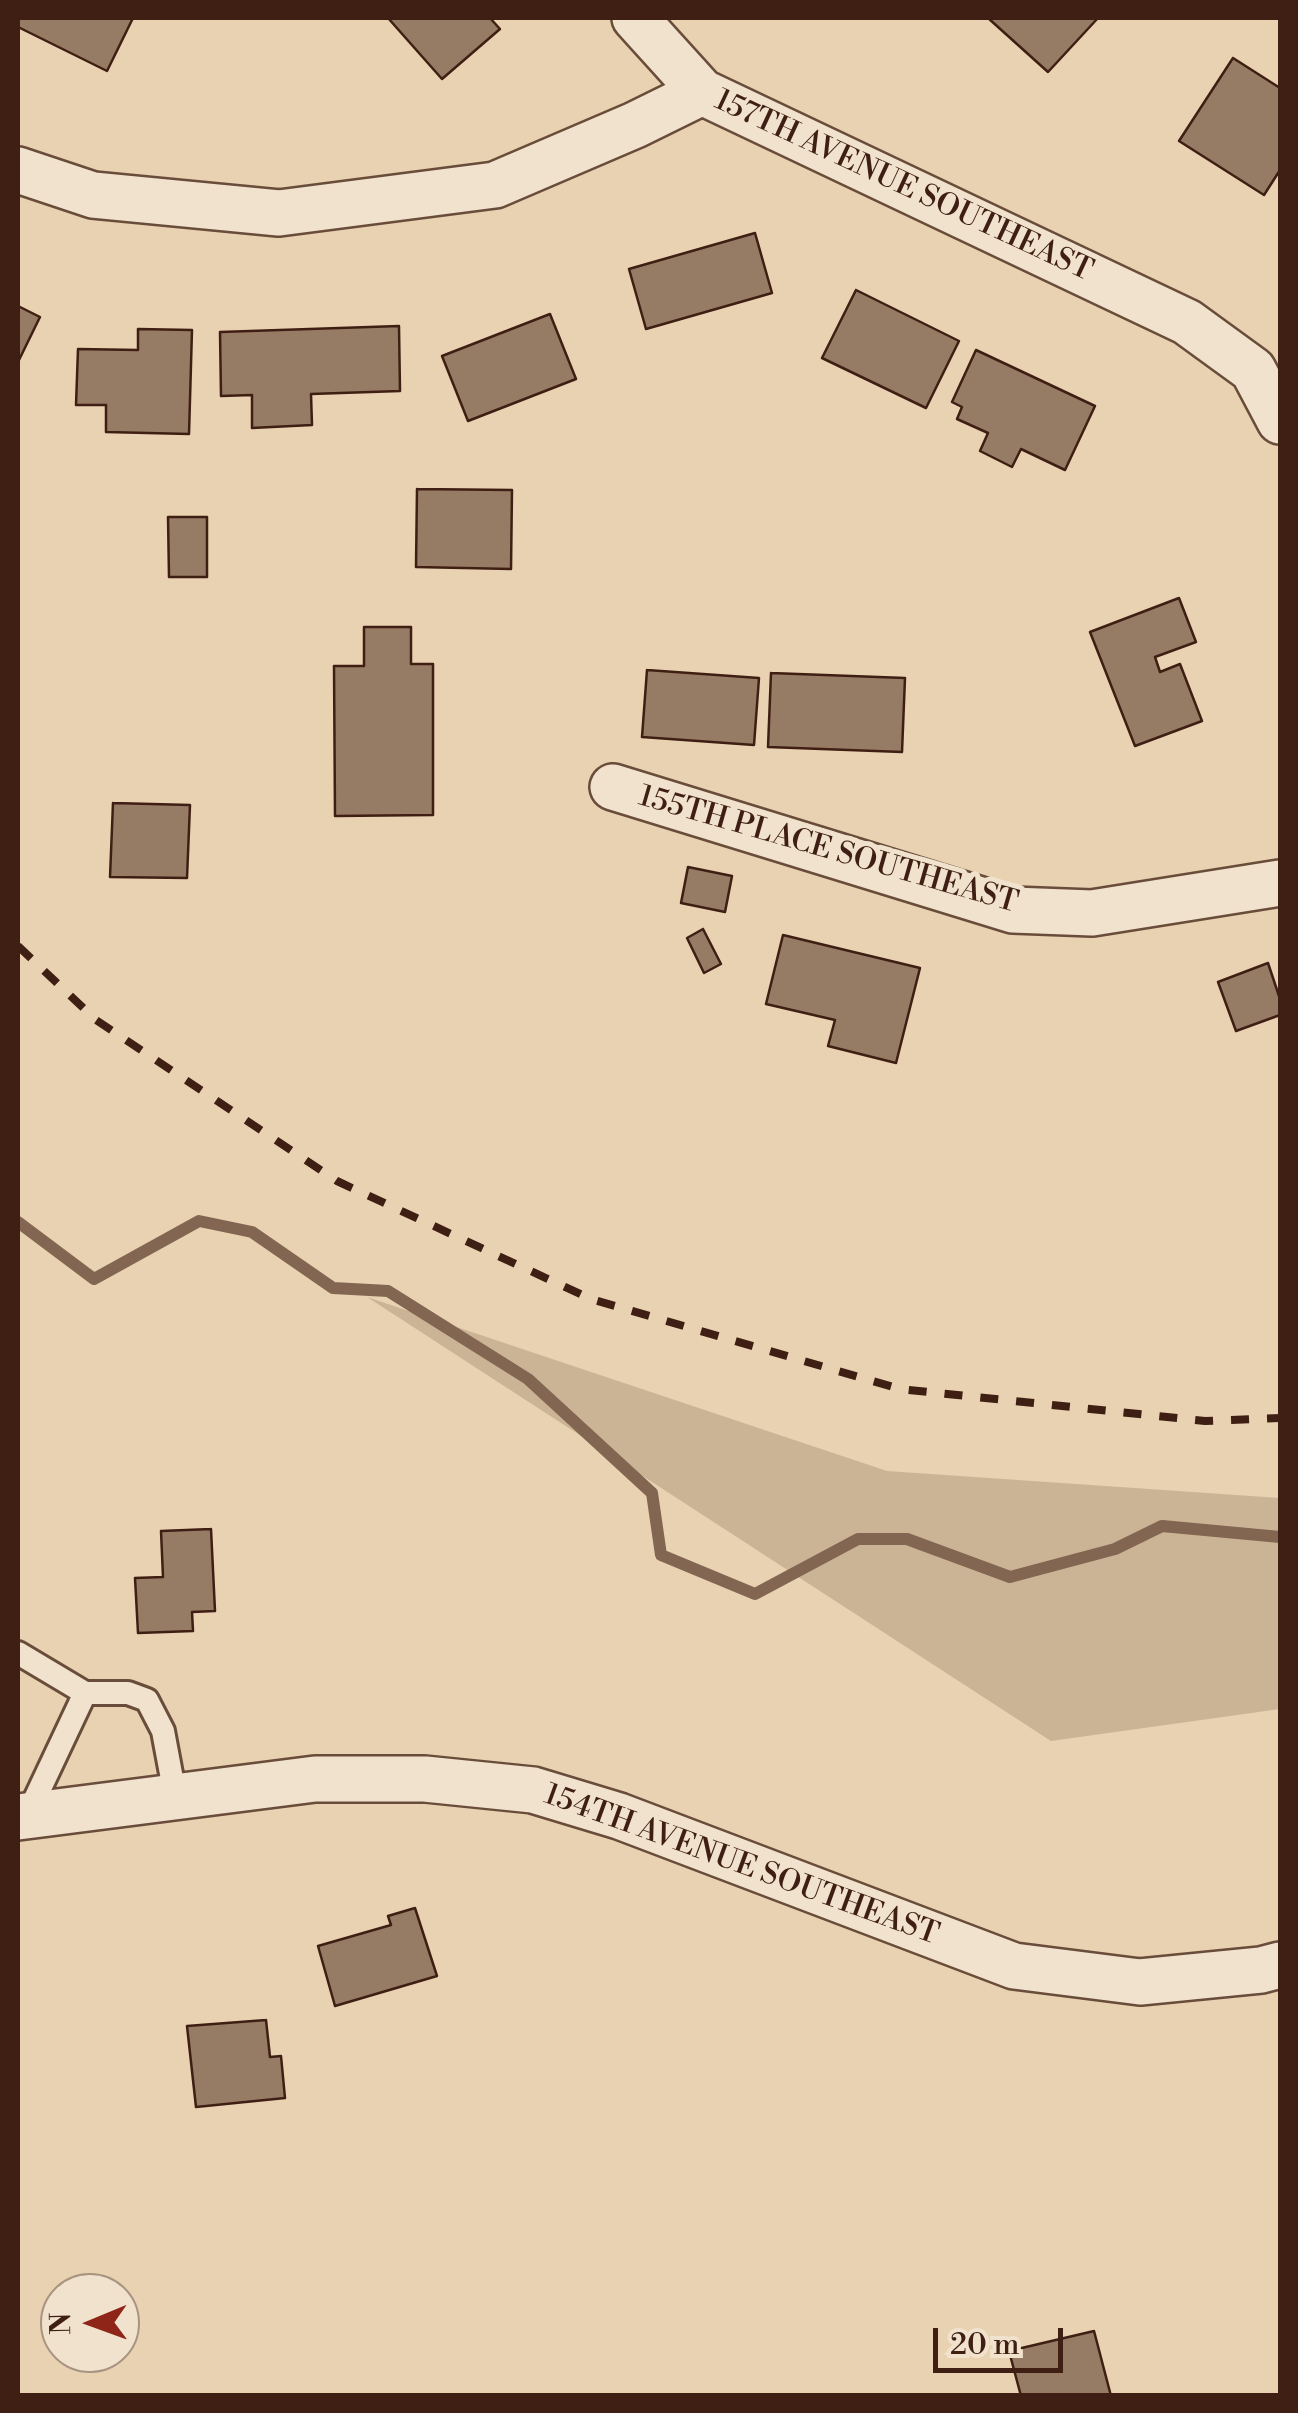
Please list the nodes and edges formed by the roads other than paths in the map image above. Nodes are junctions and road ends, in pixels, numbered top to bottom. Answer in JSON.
{"nodes":[{"id":1,"x":635,"y":18,"type":"edge"},
{"id":2,"x":702,"y":92,"type":"junction"},
{"id":3,"x":18,"y":170,"type":"edge"},
{"id":4,"x":1280,"y":421,"type":"edge"},
{"id":5,"x":613,"y":787,"type":"dead end"},
{"id":6,"x":1280,"y":882,"type":"edge"},
{"id":7,"x":18,"y":1654,"type":"edge"},
{"id":8,"x":85,"y":1693,"type":"junction"},
{"id":9,"x":176,"y":1795,"type":"junction"},
{"id":10,"x":22,"y":1817,"type":"edge"},
{"id":11,"x":1280,"y":1964,"type":"edge"}],
"edges":[{"from":1,"to":2,"type":"street"},
{"from":2,"to":3,"type":"street","name":"157TH AVENUE SOUTHEAST"},
{"from":2,"to":4,"type":"street","name":"157TH AVENUE SOUTHEAST"},
{"from":5,"to":6,"type":"street","name":"155TH PLACE SOUTHEAST"},
{"from":7,"to":8,"type":"lane"},
{"from":8,"to":9,"type":"lane"},
{"from":8,"to":10,"type":"lane"},
{"from":9,"to":10,"type":"street","name":"154TH AVENUE SOUTHEAST"},
{"from":9,"to":11,"type":"street","name":"154TH AVENUE SOUTHEAST"}]}
